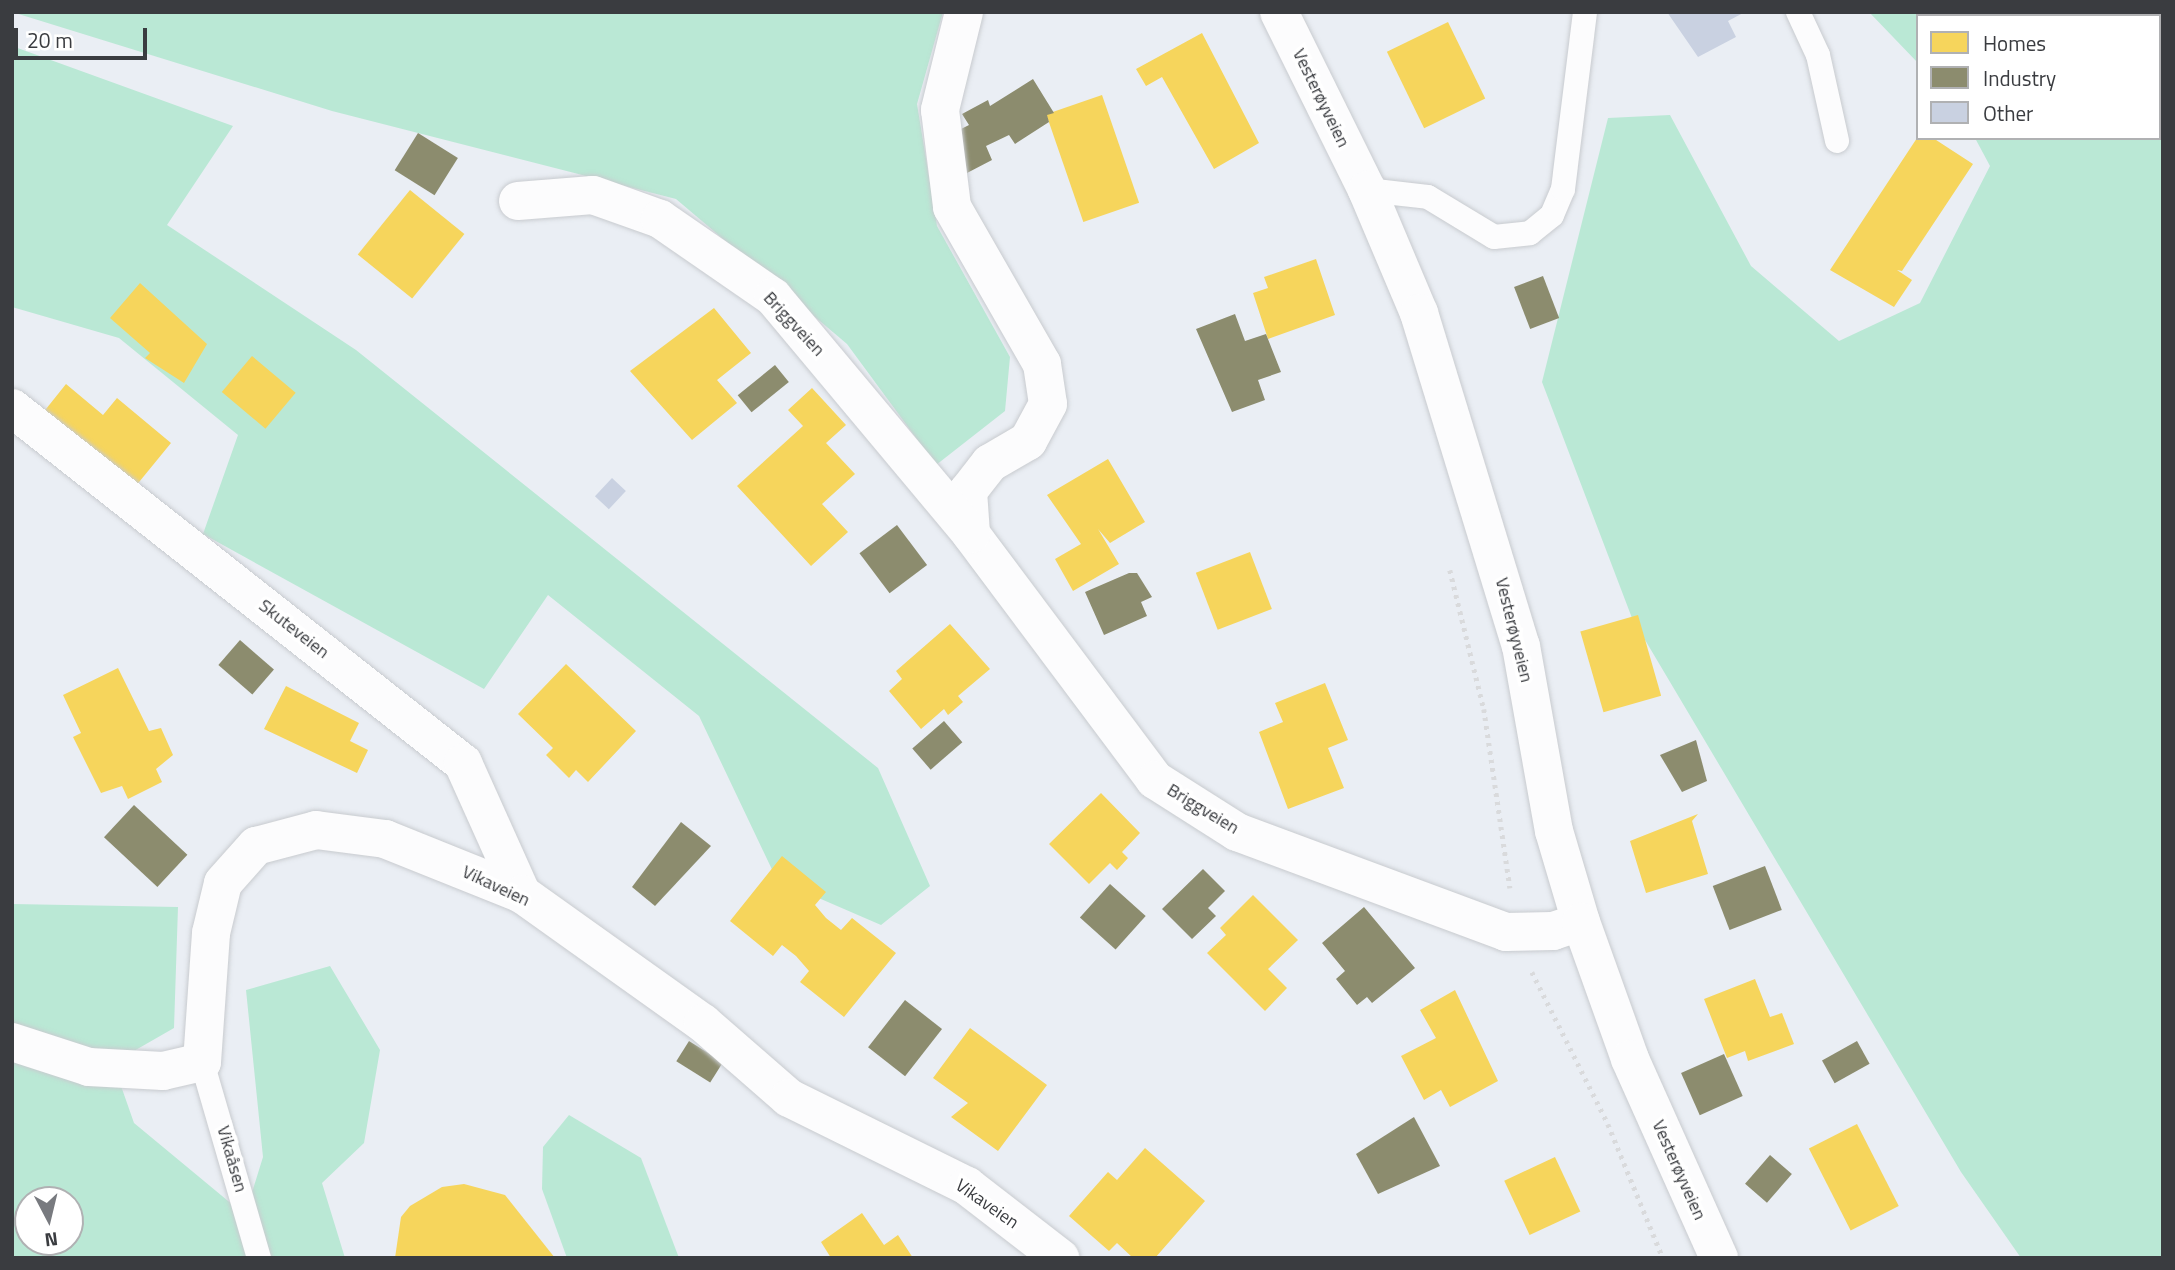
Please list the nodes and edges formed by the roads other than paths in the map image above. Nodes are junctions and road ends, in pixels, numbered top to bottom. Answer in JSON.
{"nodes":[{"id":1,"x":964,"y":12,"type":"edge"},
{"id":2,"x":1279,"y":12,"type":"edge"},
{"id":3,"x":1586,"y":12,"type":"edge"},
{"id":4,"x":1798,"y":12,"type":"edge"},
{"id":5,"x":1837,"y":141,"type":"dead end"},
{"id":6,"x":1367,"y":190,"type":"junction"},
{"id":7,"x":518,"y":201,"type":"dead end"},
{"id":8,"x":12,"y":408,"type":"edge"},
{"id":9,"x":971,"y":534,"type":"junction"},
{"id":10,"x":522,"y":894,"type":"junction"},
{"id":11,"x":1581,"y":922,"type":"junction"},
{"id":12,"x":12,"y":1042,"type":"edge"},
{"id":13,"x":202,"y":1062,"type":"junction"},
{"id":14,"x":259,"y":1258,"type":"edge"},
{"id":15,"x":1060,"y":1258,"type":"edge"},
{"id":16,"x":1718,"y":1258,"type":"edge"}],
"edges":[{"from":1,"to":9,"type":"street"},
{"from":2,"to":6,"type":"street","name":"Vesterøyveien"},
{"from":3,"to":6,"type":"lane"},
{"from":4,"to":5,"type":"lane"},
{"from":6,"to":11,"type":"street","name":"Vesterøyveien"},
{"from":7,"to":9,"type":"street","name":"Briggveien"},
{"from":8,"to":10,"type":"street","name":"Skuteveien"},
{"from":9,"to":11,"type":"street","name":"Briggveien"},
{"from":10,"to":13,"type":"street","name":"Vikaveien"},
{"from":10,"to":15,"type":"street","name":"Vikaveien"},
{"from":11,"to":16,"type":"street","name":"Vesterøyveien"},
{"from":12,"to":13,"type":"street"},
{"from":13,"to":14,"type":"lane","name":"Vikaåsen"}]}
